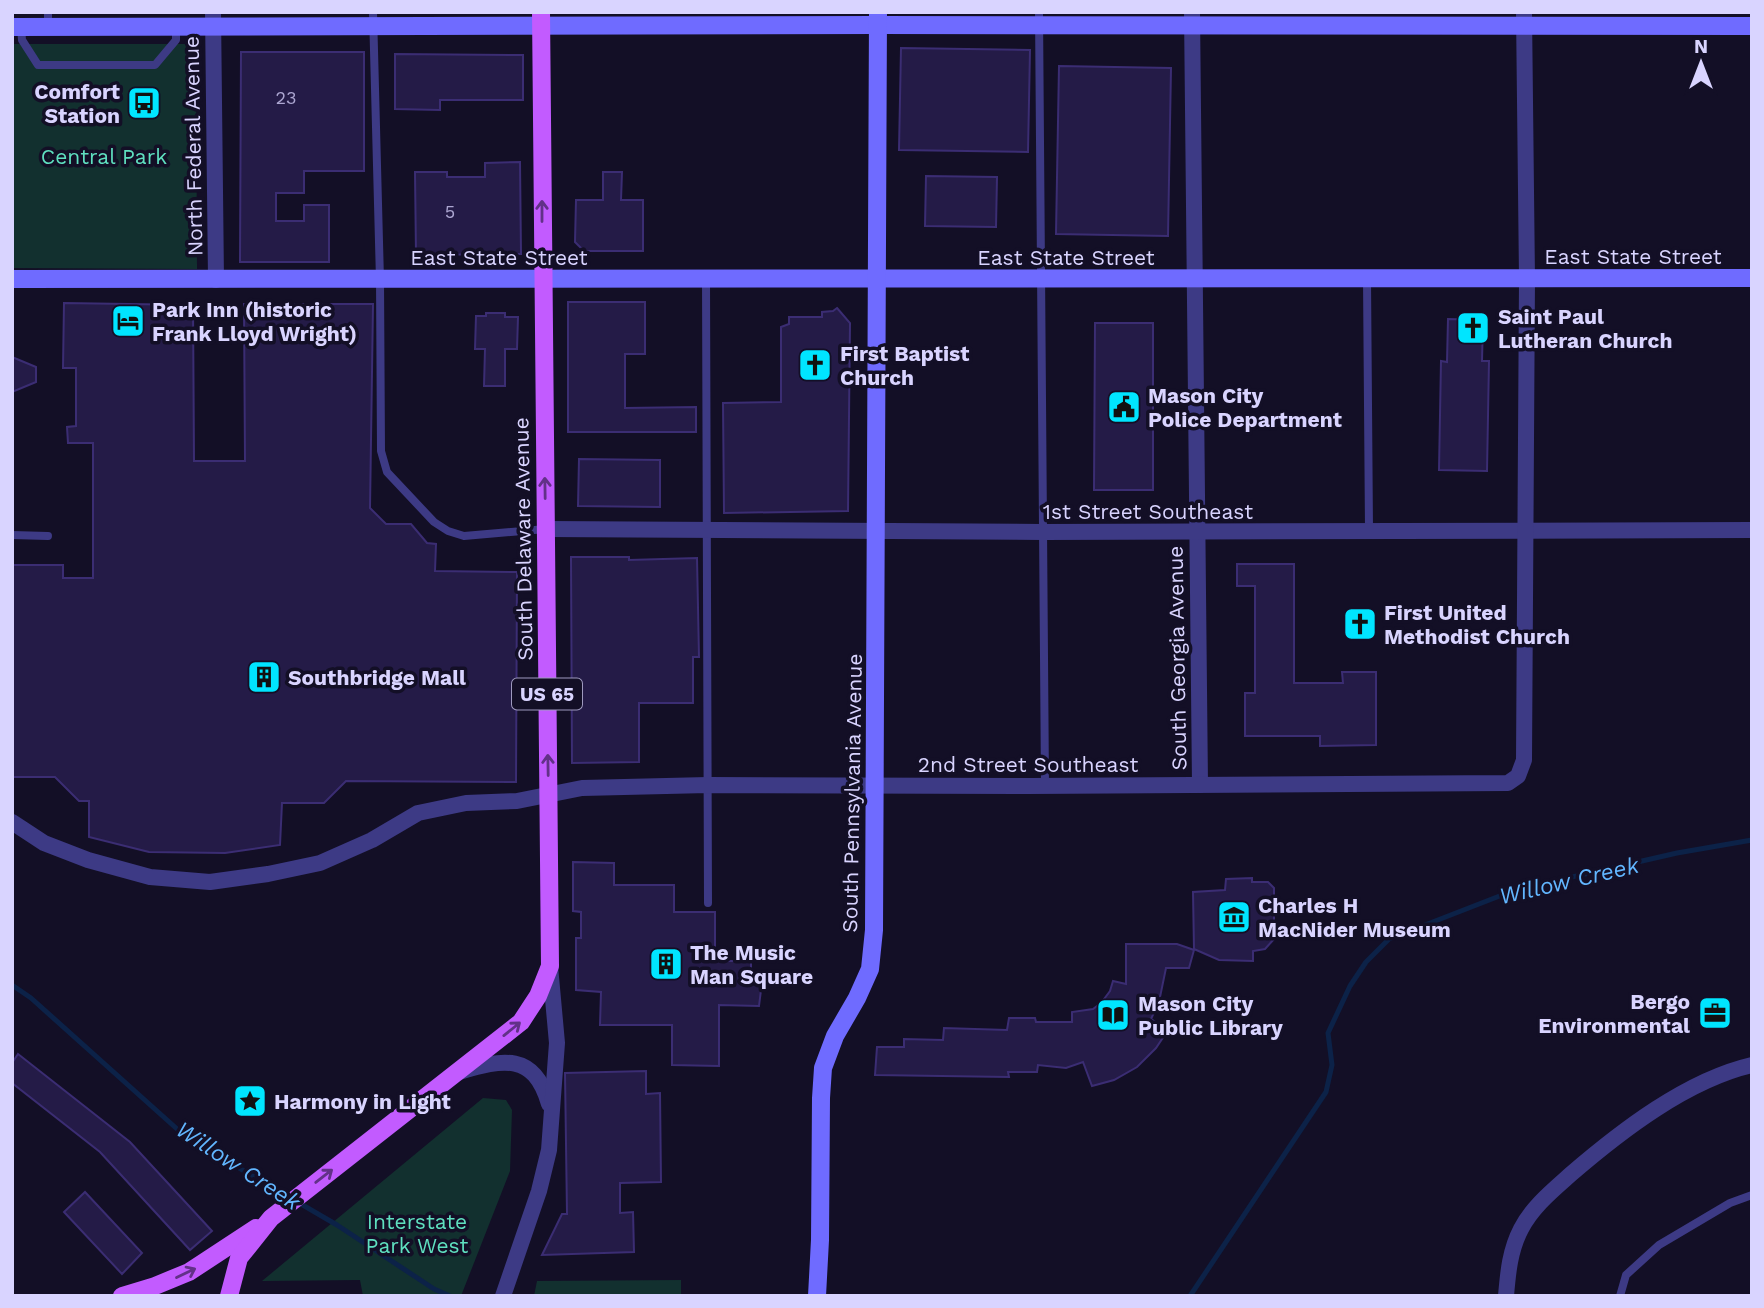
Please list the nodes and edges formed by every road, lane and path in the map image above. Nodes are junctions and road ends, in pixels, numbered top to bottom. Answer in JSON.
{"nodes":[{"id":1,"x":1524,"y":18,"type":"edge"},
{"id":2,"x":372,"y":19,"type":"edge"},
{"id":3,"x":541,"y":19,"type":"edge"},
{"id":4,"x":878,"y":19,"type":"edge"},
{"id":5,"x":1039,"y":19,"type":"edge"},
{"id":6,"x":1192,"y":19,"type":"edge"},
{"id":7,"x":48,"y":20,"type":"edge"},
{"id":8,"x":213,"y":20,"type":"edge"},
{"id":9,"x":1752,"y":26,"type":"edge"},
{"id":10,"x":17,"y":27,"type":"edge"},
{"id":11,"x":176,"y":27,"type":"junction"},
{"id":12,"x":1752,"y":278,"type":"edge"},
{"id":13,"x":12,"y":279,"type":"edge"},
{"id":14,"x":706,"y":279,"type":"junction"},
{"id":15,"x":876,"y":279,"type":"junction"},
{"id":16,"x":1041,"y":279,"type":"junction"},
{"id":17,"x":1193,"y":279,"type":"junction"},
{"id":18,"x":1367,"y":279,"type":"junction"},
{"id":19,"x":1527,"y":279,"type":"junction"},
{"id":20,"x":216,"y":280,"type":"junction"},
{"id":21,"x":380,"y":280,"type":"junction"},
{"id":22,"x":542,"y":280,"type":"junction"},
{"id":23,"x":545,"y":529,"type":"junction"},
{"id":24,"x":1369,"y":530,"type":"junction"},
{"id":25,"x":1524,"y":530,"type":"junction"},
{"id":26,"x":1752,"y":530,"type":"edge"},
{"id":27,"x":707,"y":531,"type":"junction"},
{"id":28,"x":1196,"y":531,"type":"junction"},
{"id":29,"x":877,"y":532,"type":"junction"},
{"id":30,"x":1043,"y":532,"type":"junction"},
{"id":31,"x":12,"y":535,"type":"edge"},
{"id":32,"x":48,"y":536,"type":"dead end"},
{"id":33,"x":876,"y":784,"type":"junction"},
{"id":34,"x":708,"y":785,"type":"junction"},
{"id":35,"x":1200,"y":785,"type":"junction"},
{"id":36,"x":1045,"y":786,"type":"junction"},
{"id":37,"x":548,"y":796,"type":"junction"},
{"id":38,"x":12,"y":822,"type":"edge"},
{"id":39,"x":708,"y":903,"type":"dead end"},
{"id":40,"x":550,"y":967,"type":"junction"},
{"id":41,"x":1752,"y":1065,"type":"edge"},
{"id":42,"x":459,"y":1072,"type":"junction"},
{"id":43,"x":551,"y":1110,"type":"junction"},
{"id":44,"x":1752,"y":1195,"type":"edge"},
{"id":45,"x":271,"y":1218,"type":"junction"},
{"id":46,"x":122,"y":1296,"type":"edge"},
{"id":47,"x":229,"y":1296,"type":"edge"},
{"id":48,"x":503,"y":1296,"type":"edge"},
{"id":49,"x":817,"y":1296,"type":"edge"},
{"id":50,"x":1506,"y":1296,"type":"edge"},
{"id":51,"x":1620,"y":1296,"type":"edge"}],
"edges":[{"from":1,"to":6,"type":"main road"},
{"from":1,"to":9,"type":"main road"},
{"from":1,"to":19,"type":"street"},
{"from":2,"to":3,"type":"main road"},
{"from":2,"to":8,"type":"main road"},
{"from":2,"to":21,"type":"lane"},
{"from":3,"to":4,"type":"main road"},
{"from":22,"to":3,"type":"main road","number":"US 65","one_way":true},
{"from":4,"to":5,"type":"main road"},
{"from":4,"to":15,"type":"main road","name":"South Pennsylvania Avenue"},
{"from":5,"to":6,"type":"main road"},
{"from":5,"to":16,"type":"lane"},
{"from":6,"to":17,"type":"street","name":"South Georgia Avenue"},
{"from":7,"to":10,"type":"main road"},
{"from":7,"to":11,"type":"main road"},
{"from":8,"to":11,"type":"main road"},
{"from":8,"to":20,"type":"street","name":"North Federal Avenue"},
{"from":10,"to":11,"type":"lane"},
{"from":12,"to":19,"type":"main road","name":"East State Street"},
{"from":13,"to":20,"type":"main road","name":"East State Street"},
{"from":14,"to":15,"type":"main road","name":"East State Street"},
{"from":14,"to":22,"type":"main road","name":"East State Street"},
{"from":14,"to":27,"type":"lane"},
{"from":15,"to":16,"type":"main road","name":"East State Street"},
{"from":15,"to":29,"type":"main road","name":"South Pennsylvania Avenue"},
{"from":16,"to":17,"type":"main road","name":"East State Street"},
{"from":16,"to":30,"type":"lane"},
{"from":17,"to":18,"type":"main road","name":"East State Street"},
{"from":17,"to":28,"type":"street","name":"South Georgia Avenue"},
{"from":18,"to":19,"type":"main road","name":"East State Street"},
{"from":18,"to":24,"type":"lane"},
{"from":19,"to":25,"type":"street"},
{"from":20,"to":21,"type":"main road","name":"East State Street"},
{"from":21,"to":22,"type":"main road","name":"East State Street"},
{"from":21,"to":23,"type":"lane"},
{"from":23,"to":22,"type":"main road","name":"South Delaware Avenue","number":"US 65","one_way":true},
{"from":23,"to":27,"type":"street","name":"1st Street Southeast"},
{"from":37,"to":23,"type":"main road","name":"South Delaware Avenue","number":"US 65","one_way":true},
{"from":24,"to":25,"type":"street","name":"1st Street Southeast"},
{"from":24,"to":28,"type":"street","name":"1st Street Southeast"},
{"from":25,"to":26,"type":"street","name":"1st Street Southeast"},
{"from":25,"to":35,"type":"street","name":"2nd Street Southeast"},
{"from":27,"to":29,"type":"street","name":"1st Street Southeast"},
{"from":27,"to":34,"type":"lane"},
{"from":28,"to":30,"type":"street","name":"1st Street Southeast"},
{"from":28,"to":35,"type":"street","name":"South Georgia Avenue"},
{"from":29,"to":30,"type":"street","name":"1st Street Southeast"},
{"from":29,"to":33,"type":"main road","name":"South Pennsylvania Avenue"},
{"from":30,"to":36,"type":"lane"},
{"from":31,"to":32,"type":"lane"},
{"from":33,"to":34,"type":"street","name":"2nd Street Southeast"},
{"from":33,"to":36,"type":"street","name":"2nd Street Southeast"},
{"from":33,"to":49,"type":"main road","name":"South Pennsylvania Avenue"},
{"from":34,"to":37,"type":"street","name":"2nd Street Southeast"},
{"from":34,"to":39,"type":"lane"},
{"from":35,"to":36,"type":"street","name":"2nd Street Southeast"},
{"from":37,"to":38,"type":"street","name":"2nd Street Southeast"},
{"from":37,"to":40,"type":"main road","name":"South Delaware Avenue","number":"US 65"},
{"from":42,"to":40,"type":"main road","name":"South Delaware Avenue","number":"US 65","one_way":true},
{"from":40,"to":43,"type":"street","name":"South Delaware Avenue"},
{"from":41,"to":50,"type":"street"},
{"from":42,"to":43,"type":"street","name":"South Delaware Avenue"},
{"from":45,"to":42,"type":"main road","number":"US 65","one_way":true},
{"from":43,"to":48,"type":"street","name":"South Delaware Avenue"},
{"from":44,"to":51,"type":"lane"},
{"from":46,"to":45,"type":"main road","one_way":true},
{"from":45,"to":47,"type":"main road","number":"US 65"}]}
